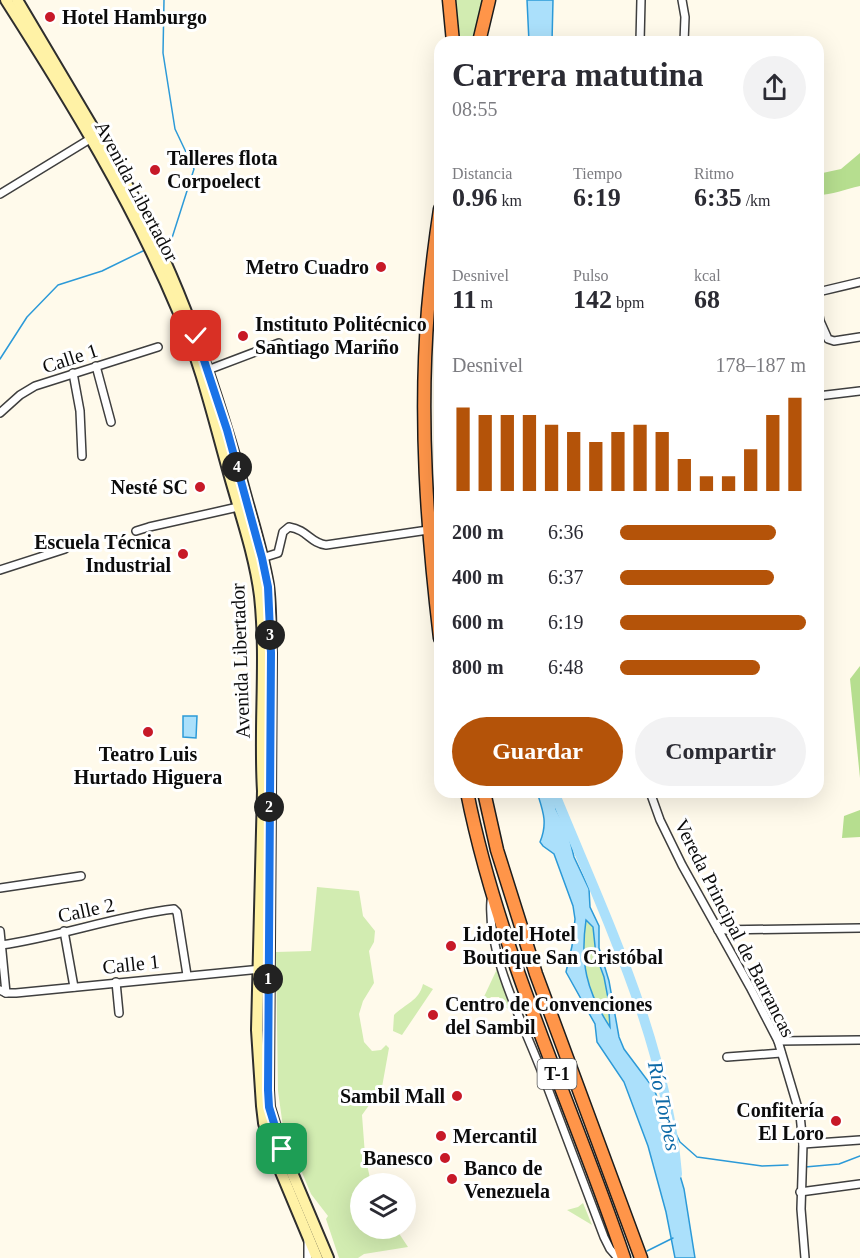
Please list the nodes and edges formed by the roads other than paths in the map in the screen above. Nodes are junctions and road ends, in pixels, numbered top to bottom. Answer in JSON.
{"nodes":[{"id":1,"x":6,"y":0,"type":"edge"},
{"id":2,"x":17,"y":0,"type":"edge"},
{"id":3,"x":449,"y":0,"type":"edge"},
{"id":4,"x":489,"y":0,"type":"edge"},
{"id":5,"x":641,"y":0,"type":"edge"},
{"id":6,"x":682,"y":0,"type":"edge"},
{"id":7,"x":452,"y":36,"type":"edge"},
{"id":8,"x":480,"y":36,"type":"edge"},
{"id":9,"x":640,"y":36,"type":"edge"},
{"id":10,"x":684,"y":36,"type":"edge"},
{"id":11,"x":90,"y":139,"type":"junction"},
{"id":12,"x":0,"y":194,"type":"edge"},
{"id":13,"x":434,"y":260,"type":"edge"},
{"id":14,"x":860,"y":282,"type":"edge"},
{"id":15,"x":824,"y":291,"type":"edge"},
{"id":16,"x":824,"y":330,"type":"edge"},
{"id":17,"x":860,"y":337,"type":"edge"},
{"id":18,"x":279,"y":343,"type":"dead end"},
{"id":19,"x":158,"y":348,"type":"dead end"},
{"id":20,"x":96,"y":366,"type":"junction"},
{"id":21,"x":204,"y":372,"type":"junction"},
{"id":22,"x":73,"y":373,"type":"junction"},
{"id":23,"x":860,"y":391,"type":"edge"},
{"id":24,"x":824,"y":395,"type":"edge"},
{"id":25,"x":0,"y":413,"type":"edge"},
{"id":26,"x":111,"y":422,"type":"dead end"},
{"id":27,"x":82,"y":456,"type":"dead end"},
{"id":28,"x":238,"y":507,"type":"junction"},
{"id":29,"x":429,"y":530,"type":"junction"},
{"id":30,"x":136,"y":531,"type":"dead end"},
{"id":31,"x":65,"y":549,"type":"dead end"},
{"id":32,"x":262,"y":558,"type":"junction"},
{"id":33,"x":0,"y":570,"type":"edge"},
{"id":34,"x":434,"y":579,"type":"edge"},
{"id":35,"x":469,"y":798,"type":"edge"},
{"id":36,"x":485,"y":798,"type":"edge"},
{"id":37,"x":652,"y":798,"type":"edge"},
{"id":38,"x":81,"y":876,"type":"dead end"},
{"id":39,"x":0,"y":888,"type":"edge"},
{"id":40,"x":492,"y":889,"type":"junction"},
{"id":41,"x":860,"y":928,"type":"edge"},
{"id":42,"x":718,"y":930,"type":"junction"},
{"id":43,"x":0,"y":931,"type":"edge"},
{"id":44,"x":64,"y":931,"type":"junction"},
{"id":45,"x":1,"y":945,"type":"edge"},
{"id":46,"x":263,"y":969,"type":"junction"},
{"id":47,"x":187,"y":975,"type":"junction"},
{"id":48,"x":116,"y":982,"type":"junction"},
{"id":49,"x":74,"y":987,"type":"junction"},
{"id":50,"x":3,"y":992,"type":"edge"},
{"id":51,"x":119,"y":1012,"type":"dead end"},
{"id":52,"x":859,"y":1040,"type":"edge"},
{"id":53,"x":778,"y":1041,"type":"junction"},
{"id":54,"x":781,"y":1053,"type":"junction"},
{"id":55,"x":727,"y":1056,"type":"dead end"},
{"id":56,"x":860,"y":1140,"type":"edge"},
{"id":57,"x":803,"y":1144,"type":"junction"},
{"id":58,"x":860,"y":1184,"type":"edge"},
{"id":59,"x":800,"y":1192,"type":"junction"},
{"id":60,"x":308,"y":1237,"type":"junction"},
{"id":61,"x":308,"y":1258,"type":"edge"},
{"id":62,"x":317,"y":1258,"type":"edge"},
{"id":63,"x":328,"y":1258,"type":"edge"},
{"id":64,"x":618,"y":1258,"type":"edge"},
{"id":65,"x":624,"y":1258,"type":"edge"},
{"id":66,"x":641,"y":1258,"type":"edge"},
{"id":67,"x":805,"y":1258,"type":"edge"}],
"edges":[{"from":1,"to":11,"type":"main road","name":"Avenida Libertador"},
{"from":2,"to":21,"type":"main road","name":"Avenida Libertador"},
{"from":3,"to":7,"type":"highway"},
{"from":4,"to":8,"type":"highway"},
{"from":5,"to":9,"type":"street"},
{"from":6,"to":10,"type":"street"},
{"from":11,"to":12,"type":"street"},
{"from":11,"to":21,"type":"main road","name":"Avenida Libertador"},
{"from":13,"to":29,"type":"highway"},
{"from":14,"to":15,"type":"street"},
{"from":16,"to":17,"type":"street"},
{"from":18,"to":21,"type":"street"},
{"from":19,"to":20,"type":"street","name":"Calle 1"},
{"from":20,"to":22,"type":"street","name":"Calle 1"},
{"from":20,"to":26,"type":"street"},
{"from":21,"to":28,"type":"main road","name":"Avenida Libertador"},
{"from":21,"to":32,"type":"main road","name":"Avenida Libertador"},
{"from":22,"to":25,"type":"street","name":"Calle 1"},
{"from":22,"to":27,"type":"street"},
{"from":23,"to":24,"type":"street"},
{"from":28,"to":30,"type":"street"},
{"from":28,"to":46,"type":"main road","name":"Avenida Libertador"},
{"from":29,"to":32,"type":"street"},
{"from":29,"to":34,"type":"highway"},
{"from":31,"to":33,"type":"street"},
{"from":32,"to":46,"type":"main road","name":"Avenida Libertador"},
{"from":35,"to":40,"type":"highway","number":"T-1"},
{"from":36,"to":66,"type":"highway","number":"T-1"},
{"from":37,"to":42,"type":"street","name":"Vereda Principal de Barrancas"},
{"from":38,"to":39,"type":"street"},
{"from":40,"to":64,"type":"street"},
{"from":40,"to":65,"type":"highway","number":"T-1"},
{"from":41,"to":42,"type":"street"},
{"from":42,"to":53,"type":"street","name":"Vereda Principal de Barrancas"},
{"from":43,"to":45,"type":"street"},
{"from":44,"to":45,"type":"street","name":"Calle 2"},
{"from":44,"to":47,"type":"street","name":"Calle 2"},
{"from":44,"to":49,"type":"street"},
{"from":45,"to":50,"type":"street"},
{"from":46,"to":47,"type":"street","name":"Calle 1"},
{"from":46,"to":60,"type":"main road","name":"Avenida Libertador"},
{"from":46,"to":63,"type":"main road","name":"Avenida Libertador"},
{"from":47,"to":48,"type":"street","name":"Calle 1"},
{"from":48,"to":49,"type":"street","name":"Calle 1"},
{"from":48,"to":51,"type":"street"},
{"from":49,"to":50,"type":"street","name":"Calle 1"},
{"from":52,"to":53,"type":"street"},
{"from":53,"to":54,"type":"street","name":"Vereda Principal de Barrancas"},
{"from":54,"to":55,"type":"street"},
{"from":54,"to":57,"type":"street","name":"Vereda Principal de Barrancas"},
{"from":56,"to":57,"type":"street"},
{"from":57,"to":59,"type":"street","name":"Vereda Principal de Barrancas"},
{"from":58,"to":59,"type":"street"},
{"from":59,"to":67,"type":"street","name":"Vereda Principal de Barrancas"},
{"from":60,"to":61,"type":"street"},
{"from":60,"to":62,"type":"main road","name":"Avenida Libertador"}]}
